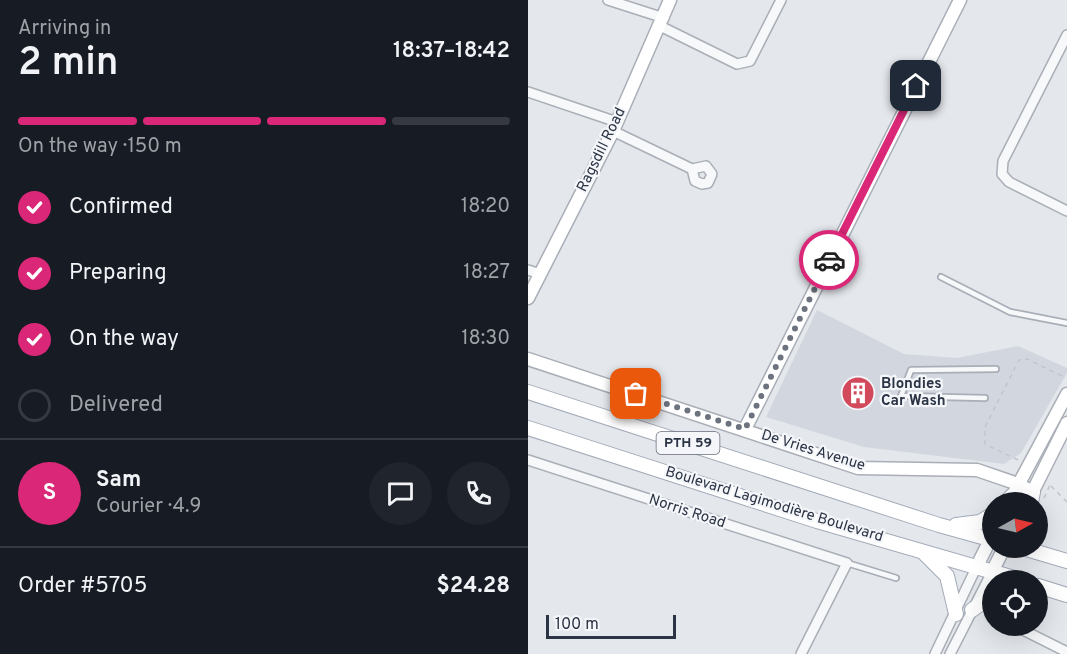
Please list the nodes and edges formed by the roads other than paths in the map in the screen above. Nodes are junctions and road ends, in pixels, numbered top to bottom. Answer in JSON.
{"nodes":[{"id":1,"x":608,"y":0,"type":"edge"},
{"id":2,"x":670,"y":0,"type":"edge"},
{"id":3,"x":781,"y":0,"type":"edge"},
{"id":4,"x":960,"y":0,"type":"edge"},
{"id":5,"x":662,"y":22,"type":"junction"},
{"id":6,"x":1067,"y":35,"type":"edge"},
{"id":7,"x":528,"y":92,"type":"edge"},
{"id":8,"x":615,"y":127,"type":"junction"},
{"id":9,"x":692,"y":169,"type":"dead end"},
{"id":10,"x":1067,"y":211,"type":"edge"},
{"id":11,"x":534,"y":272,"type":"edge"},
{"id":12,"x":941,"y":278,"type":"dead end"},
{"id":13,"x":528,"y":298,"type":"edge"},
{"id":14,"x":1067,"y":323,"type":"edge"},
{"id":15,"x":528,"y":359,"type":"edge"},
{"id":16,"x":996,"y":369,"type":"dead end"},
{"id":17,"x":528,"y":392,"type":"edge"},
{"id":18,"x":1067,"y":394,"type":"edge"},
{"id":19,"x":985,"y":398,"type":"dead end"},
{"id":20,"x":1052,"y":418,"type":"junction"},
{"id":21,"x":1066,"y":424,"type":"edge"},
{"id":22,"x":528,"y":428,"type":"edge"},
{"id":23,"x":745,"y":429,"type":"junction"},
{"id":24,"x":528,"y":460,"type":"edge"},
{"id":25,"x":1005,"y":492,"type":"edge"},
{"id":26,"x":1013,"y":492,"type":"edge"},
{"id":27,"x":1033,"y":492,"type":"edge"},
{"id":28,"x":982,"y":521,"type":"edge"},
{"id":29,"x":939,"y":525,"type":"junction"},
{"id":30,"x":982,"y":535,"type":"edge"},
{"id":31,"x":920,"y":550,"type":"junction"},
{"id":32,"x":1048,"y":550,"type":"edge"},
{"id":33,"x":1048,"y":555,"type":"edge"},
{"id":34,"x":982,"y":556,"type":"edge"},
{"id":35,"x":1067,"y":560,"type":"edge"},
{"id":36,"x":847,"y":563,"type":"junction"},
{"id":37,"x":976,"y":568,"type":"junction"},
{"id":38,"x":984,"y":570,"type":"edge"},
{"id":39,"x":896,"y":578,"type":"dead end"},
{"id":40,"x":1048,"y":589,"type":"edge"},
{"id":41,"x":982,"y":591,"type":"edge"},
{"id":42,"x":1067,"y":595,"type":"edge"},
{"id":43,"x":982,"y":603,"type":"edge"},
{"id":44,"x":972,"y":610,"type":"junction"},
{"id":45,"x":956,"y":614,"type":"junction"},
{"id":46,"x":1035,"y":636,"type":"edge"},
{"id":47,"x":1067,"y":652,"type":"edge"},
{"id":48,"x":801,"y":654,"type":"edge"},
{"id":49,"x":935,"y":654,"type":"edge"},
{"id":50,"x":950,"y":654,"type":"edge"}],
"edges":[{"from":1,"to":5,"type":"street"},
{"from":2,"to":5,"type":"street","name":"Ragsdill Road"},
{"from":3,"to":5,"type":"street"},
{"from":4,"to":23,"type":"street"},
{"from":5,"to":8,"type":"street","name":"Ragsdill Road"},
{"from":6,"to":10,"type":"street"},
{"from":7,"to":8,"type":"street"},
{"from":8,"to":9,"type":"street"},
{"from":8,"to":11,"type":"street","name":"Ragsdill Road"},
{"from":11,"to":13,"type":"street","name":"Ragsdill Road"},
{"from":12,"to":14,"type":"lane"},
{"from":15,"to":23,"type":"street","name":"De Vries Avenue"},
{"from":16,"to":19,"type":"lane"},
{"from":17,"to":29,"type":"main road","name":"Boulevard Lagimodière Boulevard","number":"PTH 59"},
{"from":18,"to":20,"type":"street"},
{"from":20,"to":21,"type":"lane"},
{"from":20,"to":26,"type":"street"},
{"from":21,"to":27,"type":"street"},
{"from":22,"to":31,"type":"main road","name":"Boulevard Lagimodière Boulevard","number":"PTH 59"},
{"from":23,"to":25,"type":"street","name":"De Vries Avenue"},
{"from":24,"to":36,"type":"street","name":"Norris Road"},
{"from":28,"to":29,"type":"main road"},
{"from":29,"to":30,"type":"main road","name":"Boulevard Lagimodière Boulevard","number":"PTH 59"},
{"from":31,"to":37,"type":"main road","name":"Boulevard Lagimodière Boulevard","number":"PTH 59"},
{"from":31,"to":45,"type":"main road"},
{"from":32,"to":35,"type":"main road"},
{"from":33,"to":35,"type":"main road"},
{"from":34,"to":37,"type":"street"},
{"from":36,"to":39,"type":"lane"},
{"from":36,"to":48,"type":"street"},
{"from":37,"to":38,"type":"main road","name":"Boulevard Lagimodière Boulevard","number":"PTH 59"},
{"from":37,"to":45,"type":"street"},
{"from":40,"to":42,"type":"main road"},
{"from":41,"to":44,"type":"street"},
{"from":43,"to":44,"type":"main road"},
{"from":44,"to":50,"type":"street"},
{"from":45,"to":49,"type":"street"},
{"from":46,"to":47,"type":"street"}]}
